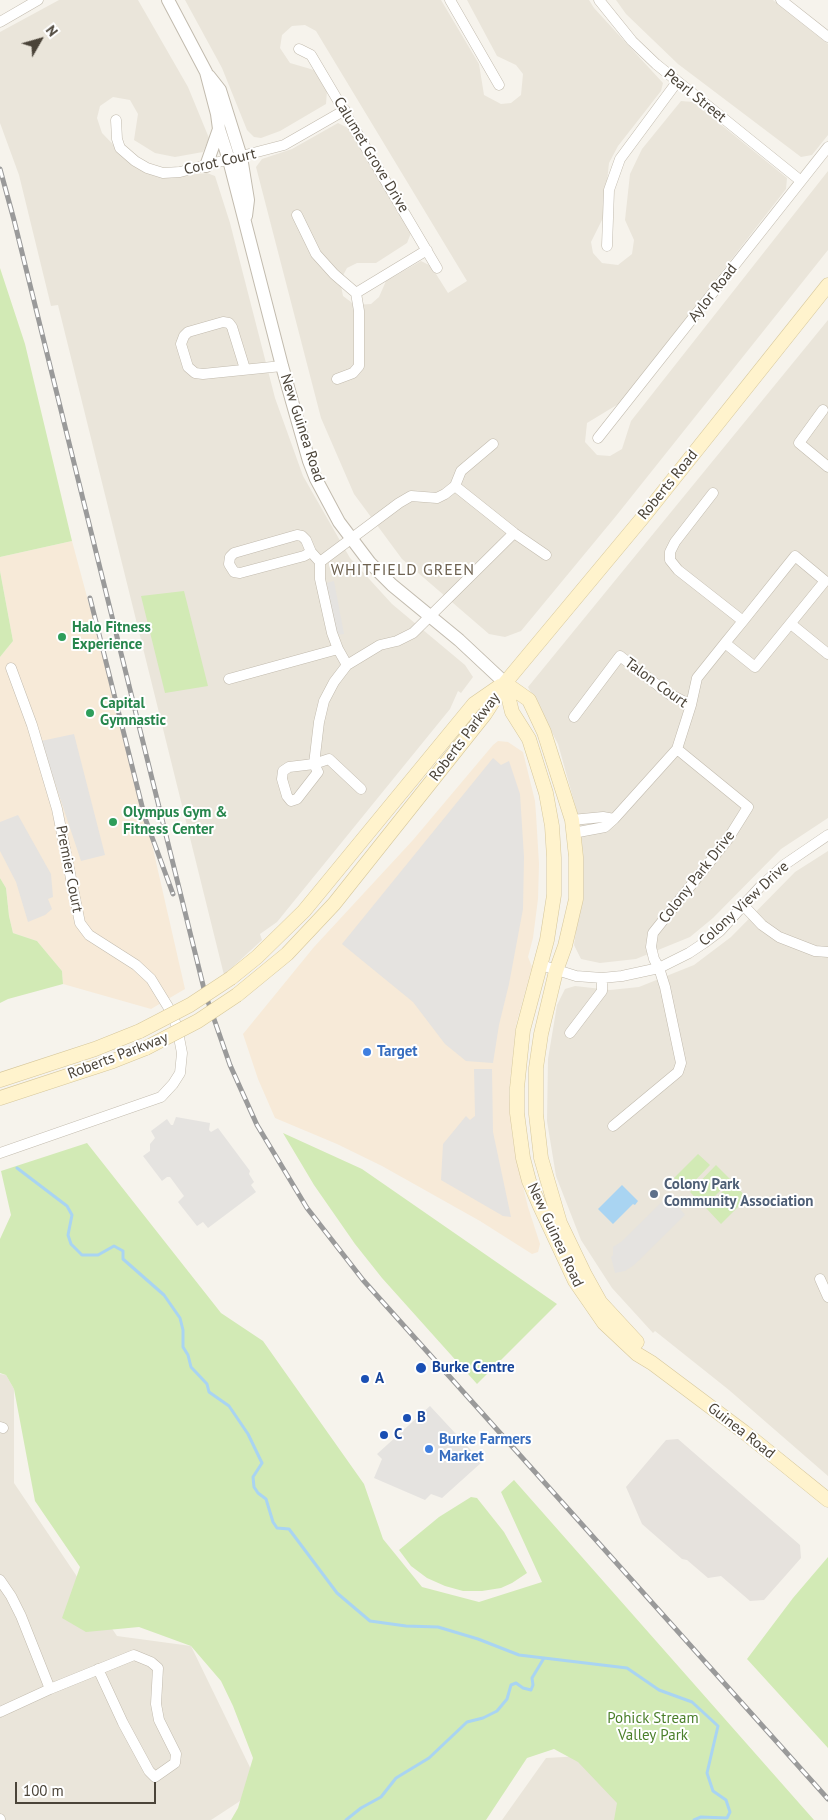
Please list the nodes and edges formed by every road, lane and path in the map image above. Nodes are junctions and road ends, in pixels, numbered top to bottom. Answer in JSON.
{"nodes":[{"id":1,"x":38,"y":0,"type":"edge"},
{"id":2,"x":168,"y":0,"type":"edge"},
{"id":3,"x":450,"y":0,"type":"edge"},
{"id":4,"x":599,"y":0,"type":"edge"},
{"id":5,"x":781,"y":0,"type":"edge"},
{"id":6,"x":0,"y":22,"type":"edge"},
{"id":7,"x":828,"y":37,"type":"edge"},
{"id":8,"x":299,"y":49,"type":"dead end"},
{"id":9,"x":206,"y":72,"type":"junction"},
{"id":10,"x":677,"y":82,"type":"junction"},
{"id":11,"x":499,"y":84,"type":"dead end"},
{"id":12,"x":345,"y":110,"type":"junction"},
{"id":13,"x":116,"y":120,"type":"dead end"},
{"id":14,"x":219,"y":129,"type":"junction"},
{"id":15,"x":828,"y":147,"type":"edge"},
{"id":16,"x":235,"y":158,"type":"junction"},
{"id":17,"x":206,"y":166,"type":"junction"},
{"id":18,"x":801,"y":181,"type":"junction"},
{"id":19,"x":297,"y":215,"type":"dead end"},
{"id":20,"x":607,"y":246,"type":"dead end"},
{"id":21,"x":427,"y":250,"type":"junction"},
{"id":22,"x":437,"y":268,"type":"dead end"},
{"id":23,"x":828,"y":285,"type":"edge"},
{"id":24,"x":356,"y":293,"type":"junction"},
{"id":25,"x":282,"y":366,"type":"junction"},
{"id":26,"x":245,"y":369,"type":"junction"},
{"id":27,"x":337,"y":379,"type":"dead end"},
{"id":28,"x":823,"y":410,"type":"dead end"},
{"id":29,"x":598,"y":438,"type":"dead end"},
{"id":30,"x":493,"y":444,"type":"dead end"},
{"id":31,"x":828,"y":467,"type":"edge"},
{"id":32,"x":454,"y":486,"type":"junction"},
{"id":33,"x":714,"y":493,"type":"dead end"},
{"id":34,"x":514,"y":533,"type":"junction"},
{"id":35,"x":352,"y":539,"type":"junction"},
{"id":36,"x":311,"y":552,"type":"junction"},
{"id":37,"x":546,"y":556,"type":"dead end"},
{"id":38,"x":320,"y":562,"type":"junction"},
{"id":39,"x":430,"y":616,"type":"junction"},
{"id":40,"x":743,"y":621,"type":"junction"},
{"id":41,"x":791,"y":624,"type":"junction"},
{"id":42,"x":725,"y":643,"type":"junction"},
{"id":43,"x":338,"y":649,"type":"junction"},
{"id":44,"x":828,"y":654,"type":"edge"},
{"id":45,"x":347,"y":666,"type":"junction"},
{"id":46,"x":11,"y":668,"type":"dead end"},
{"id":47,"x":229,"y":679,"type":"dead end"},
{"id":48,"x":505,"y":683,"type":"junction"},
{"id":49,"x":691,"y":705,"type":"junction"},
{"id":50,"x":574,"y":717,"type":"dead end"},
{"id":51,"x":677,"y":749,"type":"junction"},
{"id":52,"x":361,"y":788,"type":"dead end"},
{"id":53,"x":572,"y":826,"type":"junction"},
{"id":54,"x":828,"y":835,"type":"edge"},
{"id":55,"x":744,"y":906,"type":"junction"},
{"id":56,"x":828,"y":952,"type":"edge"},
{"id":57,"x":542,"y":965,"type":"junction"},
{"id":58,"x":659,"y":968,"type":"junction"},
{"id":59,"x":556,"y":971,"type":"junction"},
{"id":60,"x":602,"y":978,"type":"junction"},
{"id":61,"x":570,"y":1034,"type":"dead end"},
{"id":62,"x":0,"y":1080,"type":"edge"},
{"id":63,"x":0,"y":1098,"type":"edge"},
{"id":64,"x":613,"y":1126,"type":"dead end"},
{"id":65,"x":0,"y":1153,"type":"edge"},
{"id":66,"x":820,"y":1279,"type":"dead end"},
{"id":67,"x":828,"y":1297,"type":"edge"},
{"id":68,"x":608,"y":1320,"type":"junction"},
{"id":69,"x":652,"y":1363,"type":"joint"},
{"id":70,"x":828,"y":1500,"type":"edge"},
{"id":71,"x":0,"y":1580,"type":"edge"},
{"id":72,"x":98,"y":1669,"type":"junction"},
{"id":73,"x":50,"y":1689,"type":"junction"},
{"id":74,"x":0,"y":1712,"type":"edge"}],
"edges":[{"from":1,"to":6,"type":"street"},
{"from":2,"to":9,"type":"street","name":"New Guinea Road"},
{"from":3,"to":11,"type":"street"},
{"from":4,"to":10,"type":"street","name":"Pearl Street"},
{"from":5,"to":7,"type":"street"},
{"from":8,"to":12,"type":"street","name":"Calumet Grove Drive"},
{"from":9,"to":14,"type":"street","name":"New Guinea Road"},
{"from":9,"to":16,"type":"street","name":"New Guinea Road"},
{"from":10,"to":18,"type":"street","name":"Pearl Street"},
{"from":10,"to":20,"type":"street"},
{"from":12,"to":16,"type":"street","name":"Corot Court"},
{"from":12,"to":21,"type":"street","name":"Calumet Grove Drive"},
{"from":13,"to":17,"type":"street","name":"Corot Court"},
{"from":14,"to":16,"type":"street","name":"New Guinea Road"},
{"from":14,"to":17,"type":"street"},
{"from":15,"to":18,"type":"street","name":"Aylor Road"},
{"from":16,"to":17,"type":"street","name":"Corot Court"},
{"from":16,"to":25,"type":"street","name":"New Guinea Road"},
{"from":18,"to":29,"type":"street","name":"Aylor Road"},
{"from":19,"to":24,"type":"street"},
{"from":21,"to":22,"type":"street","name":"Calumet Grove Drive"},
{"from":21,"to":24,"type":"street"},
{"from":23,"to":48,"type":"main road","name":"Roberts Road"},
{"from":24,"to":27,"type":"street"},
{"from":25,"to":26,"type":"street"},
{"from":25,"to":35,"type":"street","name":"New Guinea Road"},
{"from":26,"to":26,"type":"street"},
{"from":28,"to":31,"type":"street"},
{"from":30,"to":32,"type":"street"},
{"from":32,"to":34,"type":"street"},
{"from":32,"to":35,"type":"street"},
{"from":33,"to":40,"type":"street"},
{"from":34,"to":37,"type":"street"},
{"from":34,"to":39,"type":"street"},
{"from":35,"to":38,"type":"street"},
{"from":35,"to":39,"type":"street","name":"New Guinea Road"},
{"from":36,"to":36,"type":"street"},
{"from":36,"to":38,"type":"street"},
{"from":38,"to":43,"type":"street"},
{"from":39,"to":45,"type":"street"},
{"from":39,"to":48,"type":"street","name":"New Guinea Road"},
{"from":40,"to":41,"type":"street"},
{"from":40,"to":42,"type":"street"},
{"from":41,"to":42,"type":"street"},
{"from":41,"to":44,"type":"street"},
{"from":42,"to":49,"type":"street"},
{"from":43,"to":45,"type":"street"},
{"from":43,"to":47,"type":"street"},
{"from":45,"to":52,"type":"street"},
{"from":46,"to":65,"type":"street","name":"Premier Court"},
{"from":48,"to":53,"type":"main road","name":"New Guinea Road"},
{"from":48,"to":57,"type":"main road","name":"New Guinea Road"},
{"from":48,"to":62,"type":"main road","name":"Roberts Parkway","bridge":true},
{"from":48,"to":63,"type":"main road","name":"Roberts Parkway","bridge":true},
{"from":49,"to":50,"type":"street","name":"Talon Court"},
{"from":49,"to":51,"type":"street","name":"Talon Court"},
{"from":51,"to":53,"type":"street","name":"Talon Court"},
{"from":51,"to":58,"type":"street","name":"Colony Park Drive"},
{"from":53,"to":59,"type":"main road","name":"New Guinea Road"},
{"from":54,"to":55,"type":"street","name":"Colony View Drive"},
{"from":55,"to":56,"type":"street"},
{"from":55,"to":58,"type":"street","name":"Colony View Drive"},
{"from":57,"to":59,"type":"street","name":"Colony View Drive"},
{"from":57,"to":68,"type":"main road","name":"New Guinea Road"},
{"from":58,"to":60,"type":"street","name":"Colony View Drive"},
{"from":58,"to":64,"type":"street","name":"Colony Park Drive"},
{"from":59,"to":60,"type":"street","name":"Colony View Drive"},
{"from":59,"to":68,"type":"main road","name":"New Guinea Road"},
{"from":60,"to":61,"type":"street"},
{"from":66,"to":67,"type":"street"},
{"from":68,"to":69,"type":"main road","name":"New Guinea Road"},
{"from":69,"to":70,"type":"main road","name":"Guinea Road"},
{"from":71,"to":73,"type":"street"},
{"from":72,"to":72,"type":"street"},
{"from":72,"to":73,"type":"street"},
{"from":73,"to":74,"type":"street"}]}
